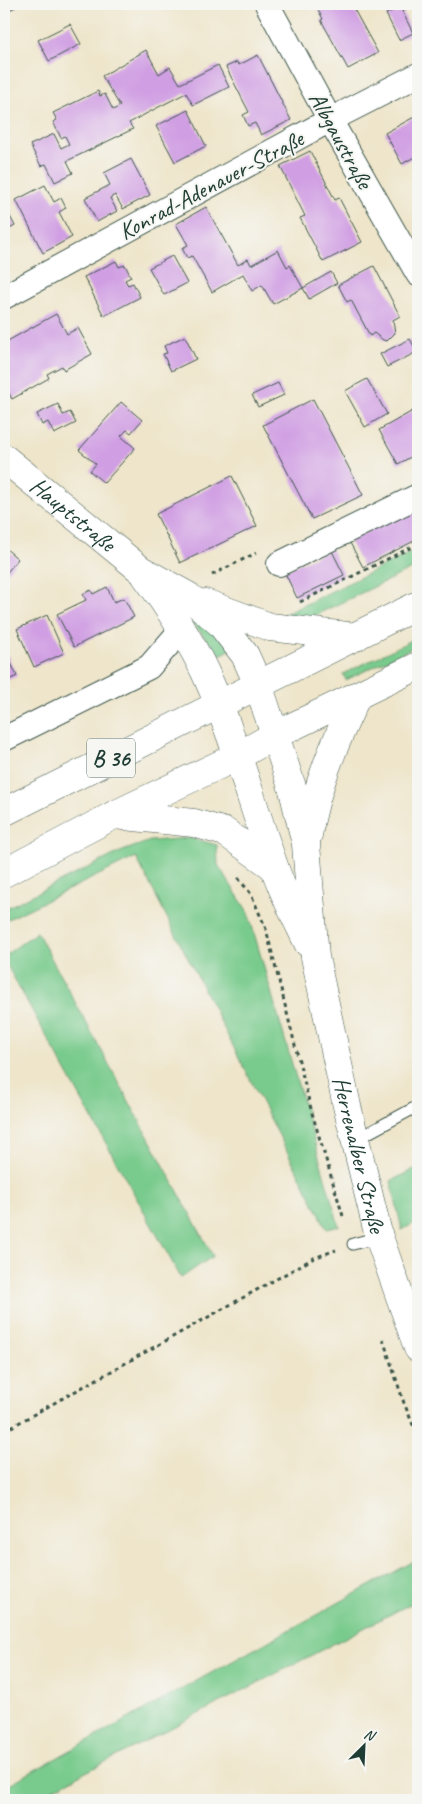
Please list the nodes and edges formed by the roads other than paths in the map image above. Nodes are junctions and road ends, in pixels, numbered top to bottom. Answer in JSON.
{"nodes":[{"id":1,"x":267,"y":4,"type":"edge"},
{"id":2,"x":418,"y":75,"type":"edge"},
{"id":3,"x":330,"y":120,"type":"junction"},
{"id":4,"x":418,"y":274,"type":"edge"},
{"id":5,"x":4,"y":297,"type":"edge"},
{"id":6,"x":4,"y":458,"type":"edge"},
{"id":7,"x":418,"y":496,"type":"edge"},
{"id":8,"x":279,"y":564,"type":"road end"},
{"id":9,"x":141,"y":570,"type":"junction"},
{"id":10,"x":188,"y":596,"type":"junction"},
{"id":11,"x":418,"y":605,"type":"edge"},
{"id":12,"x":181,"y":630,"type":"junction"},
{"id":13,"x":356,"y":637,"type":"junction"},
{"id":14,"x":418,"y":666,"type":"edge"},
{"id":15,"x":258,"y":684,"type":"junction"},
{"id":16,"x":357,"y":696,"type":"junction"},
{"id":17,"x":218,"y":704,"type":"junction"},
{"id":18,"x":275,"y":735,"type":"junction"},
{"id":19,"x":4,"y":739,"type":"edge"},
{"id":20,"x":238,"y":756,"type":"junction"},
{"id":21,"x":4,"y":812,"type":"edge"},
{"id":22,"x":114,"y":815,"type":"junction"},
{"id":23,"x":306,"y":844,"type":"junction"},
{"id":24,"x":274,"y":867,"type":"junction"},
{"id":25,"x":4,"y":873,"type":"edge"},
{"id":26,"x":315,"y":957,"type":"junction"},
{"id":27,"x":418,"y":1106,"type":"edge"},
{"id":28,"x":355,"y":1140,"type":"junction"},
{"id":29,"x":379,"y":1236,"type":"junction"},
{"id":30,"x":353,"y":1244,"type":"road end"},
{"id":31,"x":418,"y":1348,"type":"edge"}],
"edges":[{"from":1,"to":3,"type":"street","name":"Albgaustraße"},
{"from":2,"to":3,"type":"street","name":"Konrad-Adenauer-Straße"},
{"from":3,"to":4,"type":"street","name":"Albgaustraße"},
{"from":3,"to":5,"type":"street","name":"Konrad-Adenauer-Straße"},
{"from":6,"to":9,"type":"street","name":"Hauptstraße"},
{"from":7,"to":8,"type":"street"},
{"from":9,"to":10,"type":"street","name":"Hauptstraße"},
{"from":9,"to":12,"type":"street","name":"Hauptstraße"},
{"from":10,"to":13,"type":"street"},
{"from":10,"to":15,"type":"street","name":"Hauptstraße"},
{"from":11,"to":13,"type":"street","number":"B 36"},
{"from":12,"to":17,"type":"street","name":"Hauptstraße"},
{"from":12,"to":19,"type":"street"},
{"from":13,"to":15,"type":"street","number":"B 36"},
{"from":14,"to":16,"type":"street","number":"B 36"},
{"from":15,"to":17,"type":"street","number":"B 36"},
{"from":15,"to":18,"type":"street","name":"Hauptstraße"},
{"from":16,"to":18,"type":"street","number":"B 36"},
{"from":16,"to":23,"type":"street"},
{"from":17,"to":20,"type":"street","name":"Hauptstraße"},
{"from":17,"to":21,"type":"street","number":"B 36"},
{"from":18,"to":20,"type":"street","number":"B 36"},
{"from":18,"to":23,"type":"street","name":"Herrenalber Straße"},
{"from":20,"to":22,"type":"street","number":"B 36"},
{"from":20,"to":24,"type":"street","name":"Herrenalber Straße"},
{"from":22,"to":24,"type":"street"},
{"from":22,"to":25,"type":"street","number":"B 36"},
{"from":23,"to":26,"type":"street","name":"Herrenalber Straße"},
{"from":24,"to":26,"type":"street","name":"Herrenalber Straße"},
{"from":26,"to":28,"type":"street","name":"Herrenalber Straße"},
{"from":27,"to":28,"type":"lane"},
{"from":28,"to":29,"type":"street","name":"Herrenalber Straße"},
{"from":29,"to":30,"type":"lane"},
{"from":29,"to":31,"type":"street","name":"Herrenalber Straße"}]}
